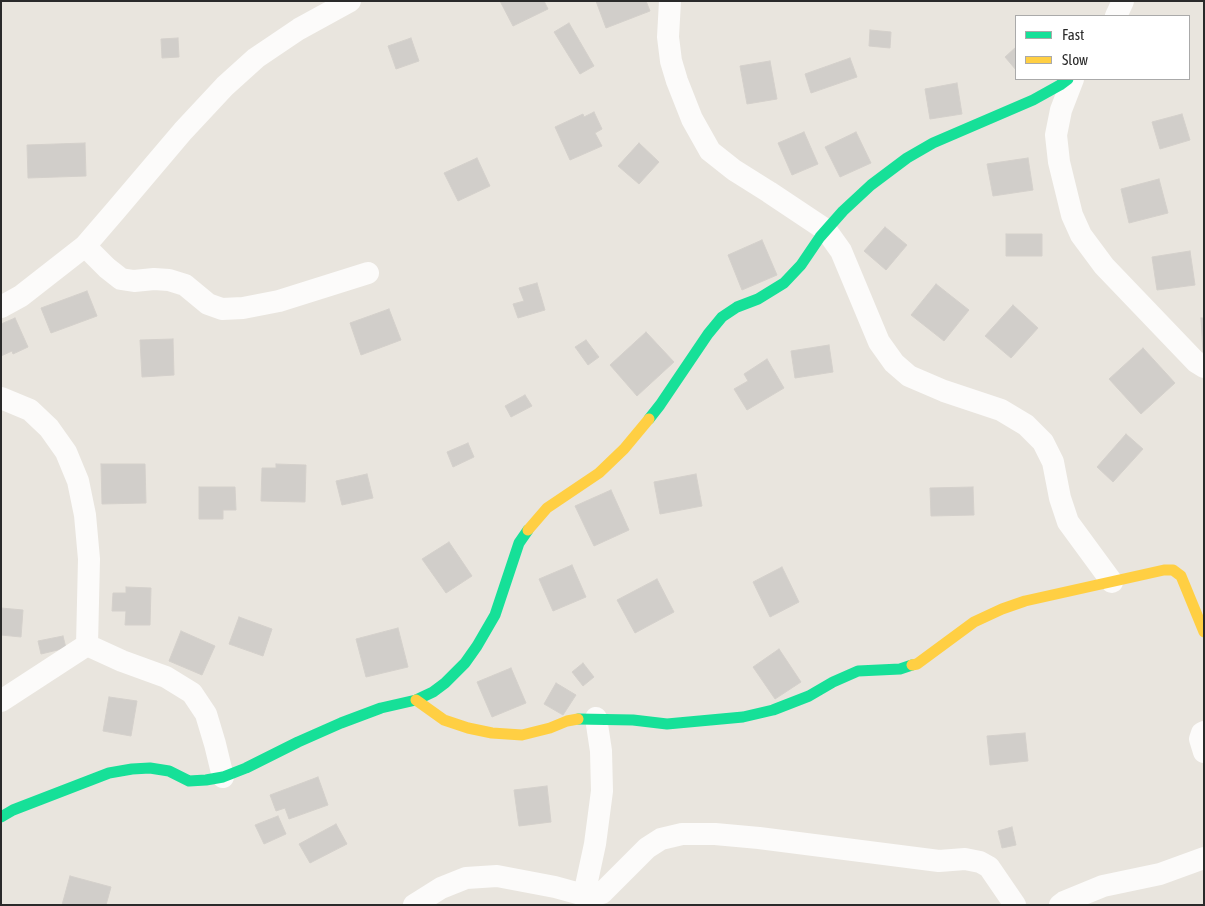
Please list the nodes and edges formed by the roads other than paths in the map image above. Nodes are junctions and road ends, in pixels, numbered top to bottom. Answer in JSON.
{"nodes":[{"id":1,"x":350,"y":1,"type":"edge"},
{"id":2,"x":670,"y":1,"type":"edge"},
{"id":3,"x":1123,"y":1,"type":"edge"},
{"id":4,"x":1116,"y":15,"type":"edge"},
{"id":5,"x":1067,"y":80,"type":"edge"},
{"id":6,"x":1073,"y":80,"type":"edge"},
{"id":7,"x":826,"y":230,"type":"junction"},
{"id":8,"x":85,"y":246,"type":"junction"},
{"id":9,"x":368,"y":273,"type":"dead end"},
{"id":10,"x":1,"y":307,"type":"edge"},
{"id":11,"x":1204,"y":366,"type":"edge"},
{"id":12,"x":1,"y":398,"type":"edge"},
{"id":13,"x":1112,"y":582,"type":"junction"},
{"id":14,"x":1204,"y":632,"type":"edge"},
{"id":15,"x":87,"y":645,"type":"junction"},
{"id":16,"x":416,"y":700,"type":"junction"},
{"id":17,"x":1,"y":701,"type":"edge"},
{"id":18,"x":596,"y":718,"type":"junction"},
{"id":19,"x":1204,"y":732,"type":"edge"},
{"id":20,"x":1204,"y":752,"type":"edge"},
{"id":21,"x":223,"y":777,"type":"junction"},
{"id":22,"x":1,"y":817,"type":"edge"},
{"id":23,"x":1204,"y":858,"type":"edge"},
{"id":24,"x":584,"y":896,"type":"junction"},
{"id":25,"x":414,"y":905,"type":"edge"},
{"id":26,"x":1015,"y":905,"type":"edge"},
{"id":27,"x":1060,"y":905,"type":"edge"}],
"edges":[{"from":1,"to":8,"type":"street"},
{"from":2,"to":7,"type":"street"},
{"from":3,"to":4,"type":"street"},
{"from":5,"to":7,"type":"street"},
{"from":6,"to":11,"type":"street"},
{"from":7,"to":13,"type":"street"},
{"from":7,"to":16,"type":"street"},
{"from":8,"to":9,"type":"street"},
{"from":8,"to":10,"type":"street"},
{"from":12,"to":15,"type":"street"},
{"from":13,"to":14,"type":"street"},
{"from":13,"to":18,"type":"street"},
{"from":15,"to":17,"type":"street"},
{"from":15,"to":21,"type":"street"},
{"from":16,"to":18,"type":"street"},
{"from":16,"to":21,"type":"street"},
{"from":18,"to":24,"type":"street"},
{"from":19,"to":20,"type":"street"},
{"from":21,"to":22,"type":"street"},
{"from":23,"to":27,"type":"street"},
{"from":24,"to":25,"type":"street"},
{"from":24,"to":26,"type":"street"}]}
